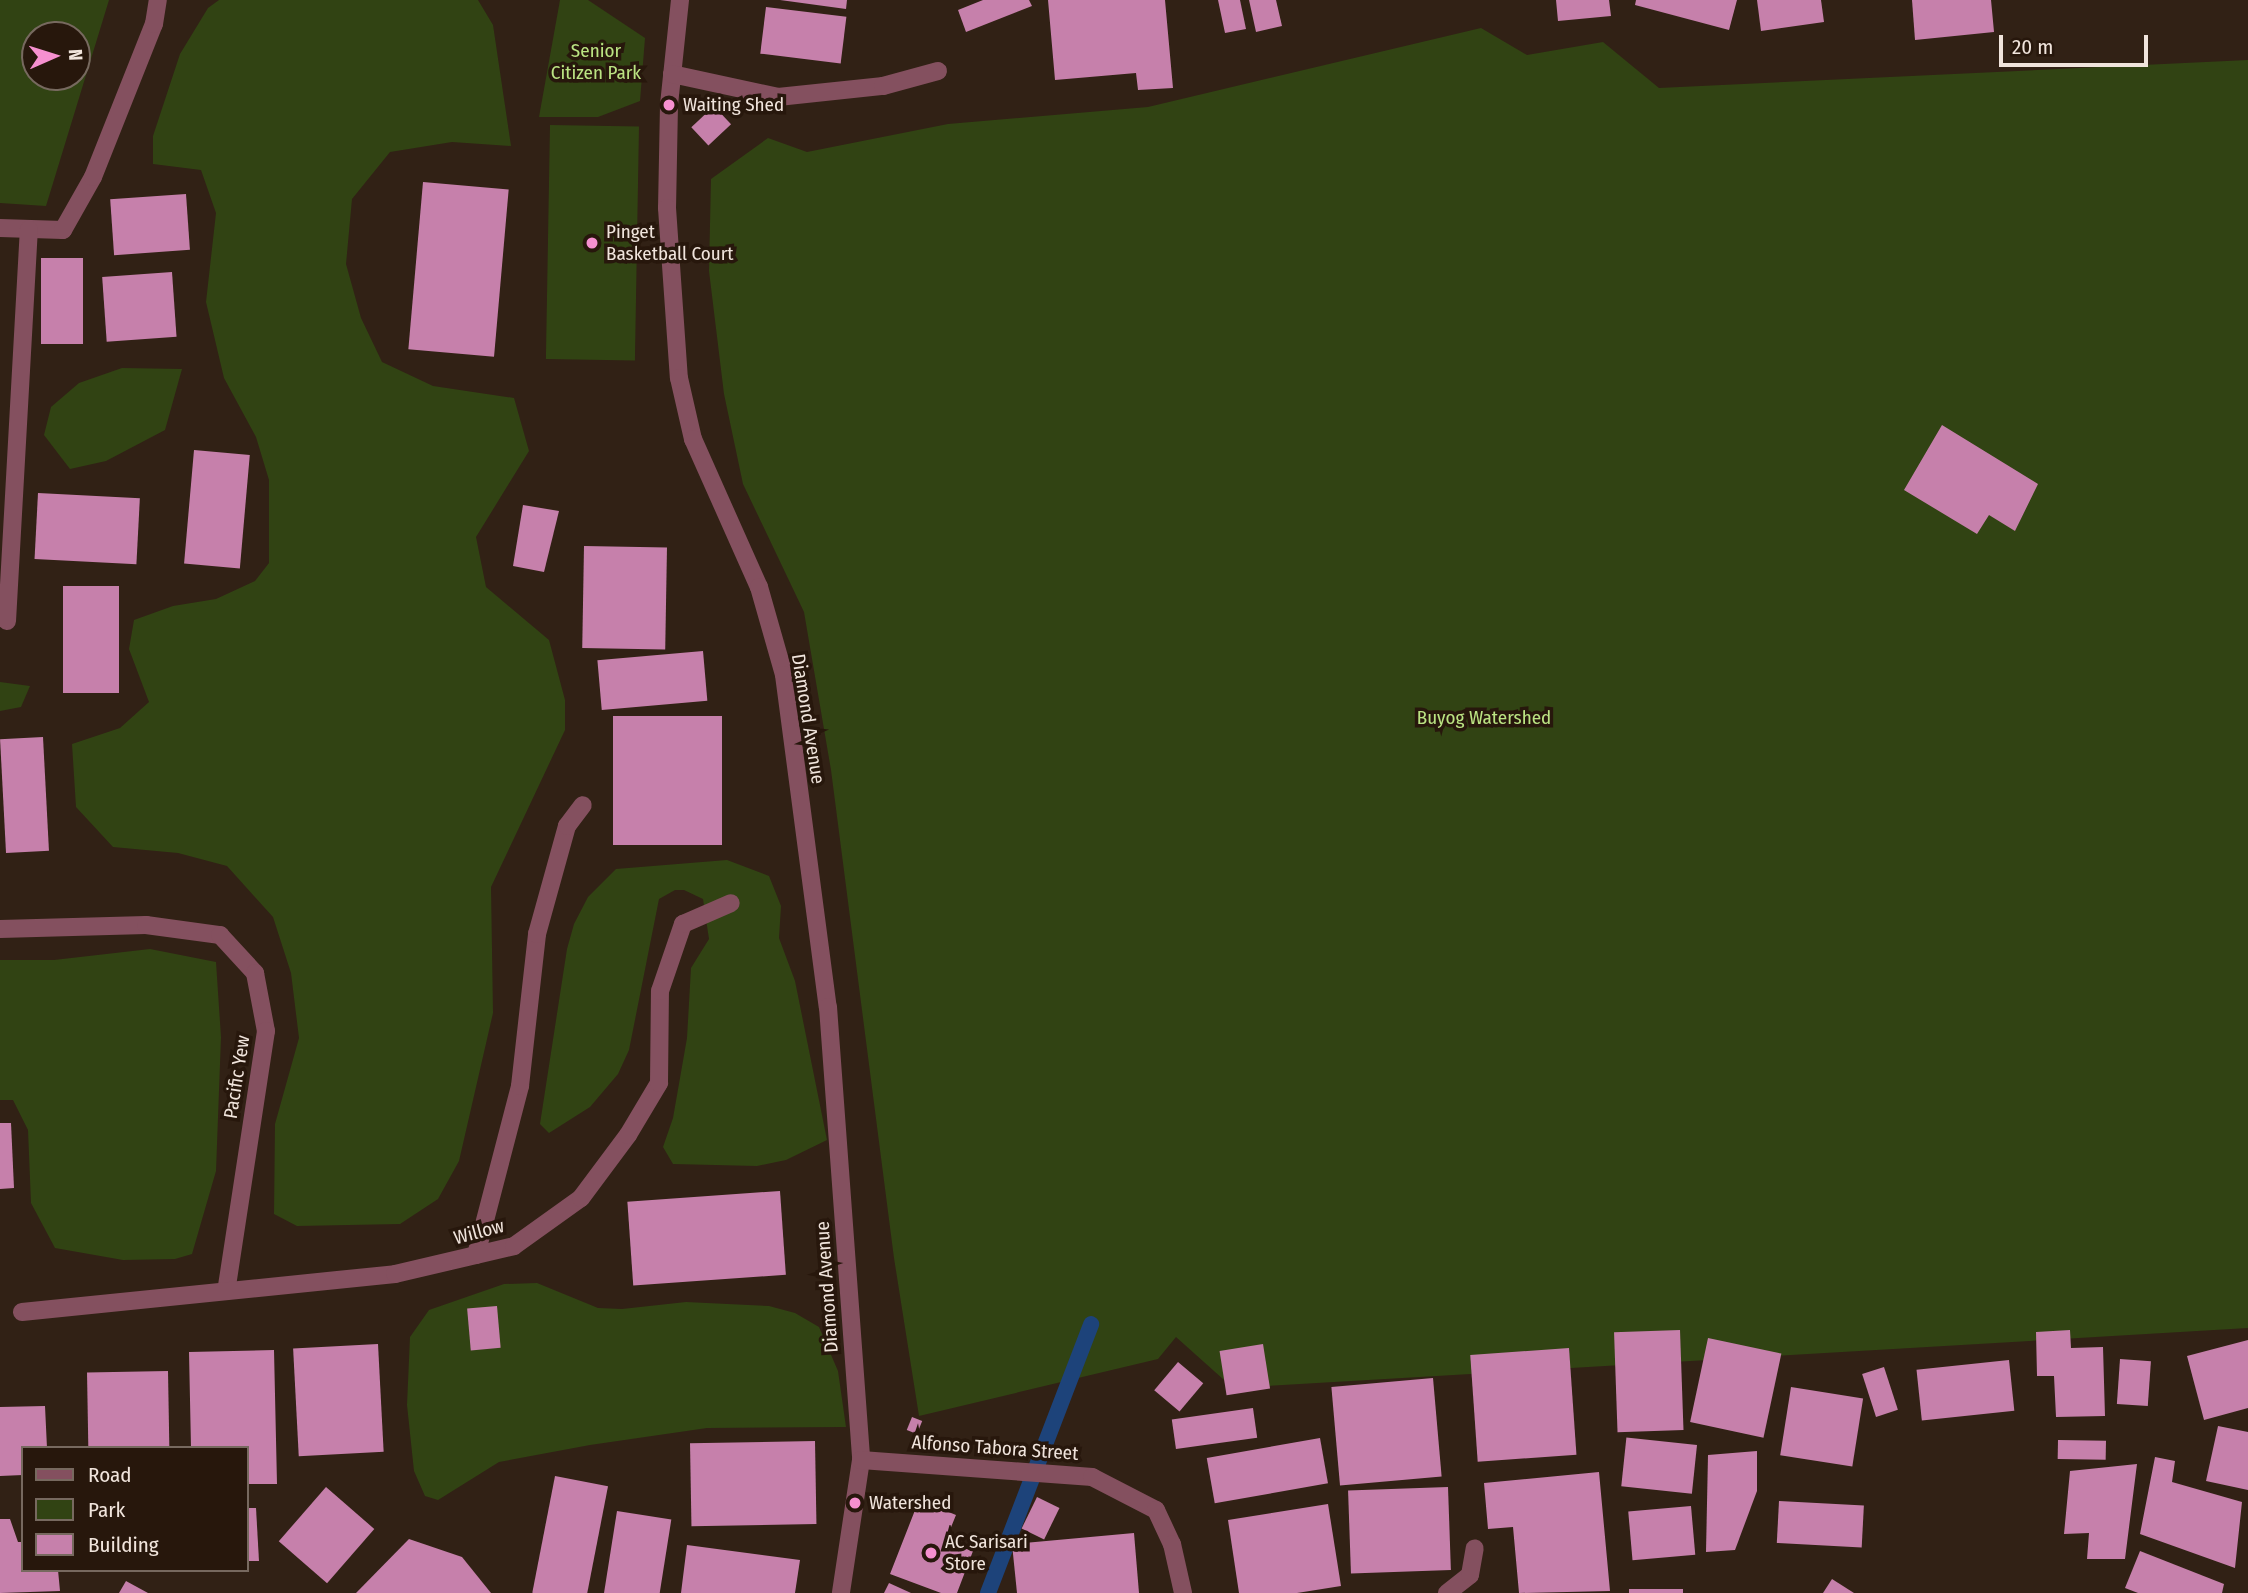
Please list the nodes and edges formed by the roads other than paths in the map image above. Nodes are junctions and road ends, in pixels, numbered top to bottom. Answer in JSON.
{"nodes":[{"id":1,"x":158,"y":0,"type":"edge"},
{"id":2,"x":677,"y":2,"type":"edge"},
{"id":3,"x":938,"y":71,"type":"dead end"},
{"id":4,"x":672,"y":74,"type":"junction"},
{"id":5,"x":0,"y":228,"type":"edge"},
{"id":6,"x":29,"y":230,"type":"junction"},
{"id":7,"x":7,"y":621,"type":"dead end"},
{"id":8,"x":583,"y":805,"type":"dead end"},
{"id":9,"x":731,"y":903,"type":"dead end"},
{"id":10,"x":0,"y":929,"type":"edge"},
{"id":11,"x":476,"y":1255,"type":"junction"},
{"id":12,"x":226,"y":1291,"type":"junction"},
{"id":13,"x":22,"y":1312,"type":"dead end"},
{"id":14,"x":861,"y":1460,"type":"junction"},
{"id":15,"x":1475,"y":1548,"type":"dead end"},
{"id":16,"x":841,"y":1593,"type":"edge"},
{"id":17,"x":1183,"y":1593,"type":"edge"},
{"id":18,"x":1447,"y":1593,"type":"edge"}],
"edges":[{"from":1,"to":6,"type":"street"},
{"from":2,"to":4,"type":"street","name":"Diamond Avenue"},
{"from":3,"to":4,"type":"street"},
{"from":4,"to":14,"type":"street","name":"Diamond Avenue"},
{"from":5,"to":6,"type":"street"},
{"from":6,"to":7,"type":"street"},
{"from":8,"to":11,"type":"street"},
{"from":9,"to":11,"type":"street","name":"Willow"},
{"from":10,"to":12,"type":"street","name":"Pacific Yew"},
{"from":11,"to":12,"type":"street","name":"Willow"},
{"from":12,"to":13,"type":"street","name":"Willow"},
{"from":14,"to":16,"type":"street","name":"Diamond Avenue"},
{"from":14,"to":17,"type":"street","name":"Alfonso Tabora Street"},
{"from":15,"to":18,"type":"street"}]}
